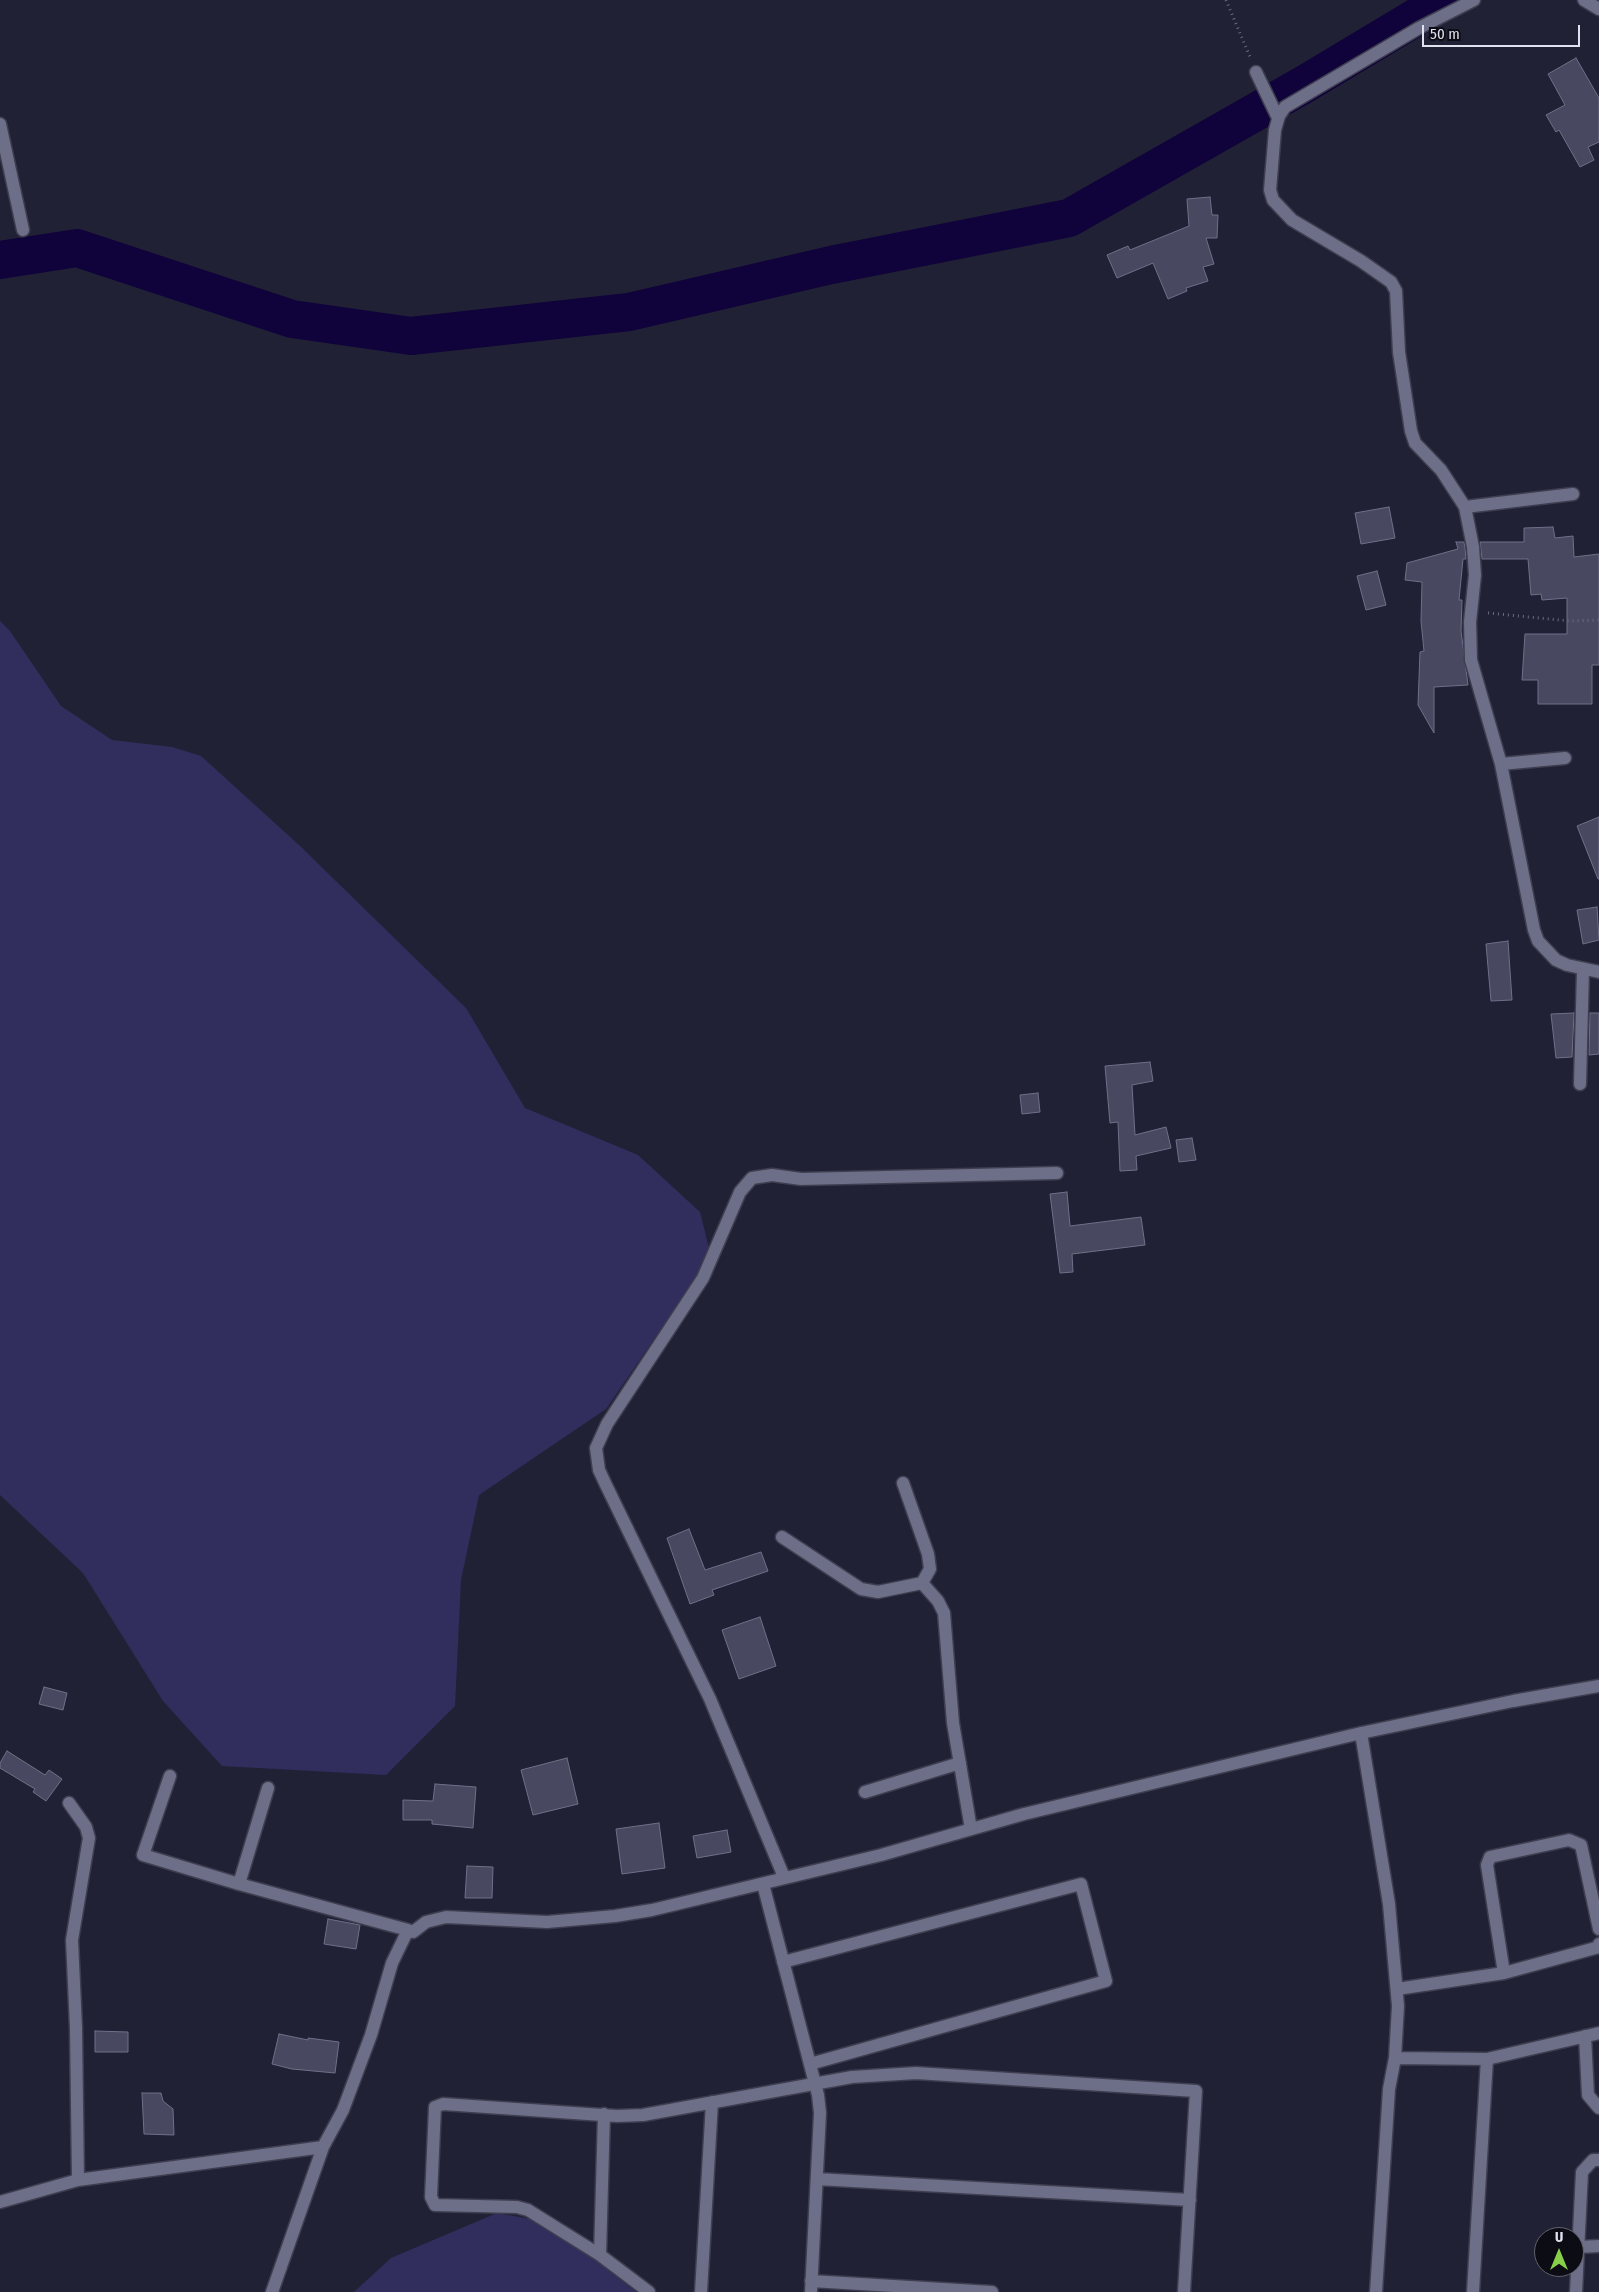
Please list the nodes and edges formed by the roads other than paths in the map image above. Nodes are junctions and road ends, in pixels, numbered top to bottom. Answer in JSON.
{"nodes":[{"id":1,"x":1474,"y":0,"type":"edge"},
{"id":2,"x":1584,"y":0,"type":"edge"},
{"id":3,"x":1599,"y":9,"type":"edge"},
{"id":4,"x":1256,"y":72,"type":"road end"},
{"id":5,"x":1276,"y":114,"type":"junction"},
{"id":6,"x":0,"y":124,"type":"edge"},
{"id":7,"x":23,"y":230,"type":"dead end"},
{"id":8,"x":1573,"y":494,"type":"dead end"},
{"id":9,"x":1465,"y":507,"type":"junction"},
{"id":10,"x":1566,"y":758,"type":"dead end"},
{"id":11,"x":1501,"y":764,"type":"junction"},
{"id":12,"x":1583,"y":970,"type":"junction"},
{"id":13,"x":1599,"y":972,"type":"edge"},
{"id":14,"x":1580,"y":1084,"type":"dead end"},
{"id":15,"x":1057,"y":1173,"type":"dead end"},
{"id":16,"x":903,"y":1483,"type":"dead end"},
{"id":17,"x":782,"y":1538,"type":"dead end"},
{"id":18,"x":922,"y":1583,"type":"junction"},
{"id":19,"x":1599,"y":1686,"type":"edge"},
{"id":20,"x":1361,"y":1733,"type":"junction"},
{"id":21,"x":960,"y":1763,"type":"junction"},
{"id":22,"x":170,"y":1776,"type":"dead end"},
{"id":23,"x":268,"y":1788,"type":"dead end"},
{"id":24,"x":865,"y":1792,"type":"dead end"},
{"id":25,"x":69,"y":1803,"type":"dead end"},
{"id":26,"x":971,"y":1829,"type":"junction"},
{"id":27,"x":784,"y":1877,"type":"junction"},
{"id":28,"x":239,"y":1884,"type":"junction"},
{"id":29,"x":762,"y":1884,"type":"junction"},
{"id":30,"x":1599,"y":1929,"type":"edge"},
{"id":31,"x":408,"y":1930,"type":"junction"},
{"id":32,"x":1599,"y":1944,"type":"edge"},
{"id":33,"x":783,"y":1962,"type":"junction"},
{"id":34,"x":1504,"y":1973,"type":"junction"},
{"id":35,"x":1396,"y":1989,"type":"junction"},
{"id":36,"x":1599,"y":2033,"type":"edge"},
{"id":37,"x":1585,"y":2036,"type":"junction"},
{"id":38,"x":1395,"y":2058,"type":"junction"},
{"id":39,"x":1486,"y":2059,"type":"junction"},
{"id":40,"x":810,"y":2064,"type":"junction"},
{"id":41,"x":816,"y":2084,"type":"junction"},
{"id":42,"x":712,"y":2102,"type":"junction"},
{"id":43,"x":1599,"y":2108,"type":"edge"},
{"id":44,"x":604,"y":2114,"type":"junction"},
{"id":45,"x":324,"y":2147,"type":"junction"},
{"id":46,"x":1599,"y":2160,"type":"edge"},
{"id":47,"x":816,"y":2179,"type":"junction"},
{"id":48,"x":78,"y":2180,"type":"junction"},
{"id":49,"x":1190,"y":2200,"type":"junction"},
{"id":50,"x":0,"y":2202,"type":"edge"},
{"id":51,"x":1580,"y":2227,"type":"edge"},
{"id":52,"x":1599,"y":2246,"type":"edge"},
{"id":53,"x":1584,"y":2247,"type":"edge"},
{"id":54,"x":600,"y":2255,"type":"junction"},
{"id":55,"x":1577,"y":2277,"type":"edge"},
{"id":56,"x":811,"y":2287,"type":"edge"},
{"id":57,"x":272,"y":2292,"type":"edge"},
{"id":58,"x":649,"y":2292,"type":"edge"},
{"id":59,"x":701,"y":2292,"type":"edge"},
{"id":60,"x":992,"y":2292,"type":"edge"},
{"id":61,"x":1184,"y":2292,"type":"edge"},
{"id":62,"x":1376,"y":2292,"type":"edge"},
{"id":63,"x":1473,"y":2292,"type":"edge"},
{"id":64,"x":1576,"y":2292,"type":"edge"}],
"edges":[{"from":1,"to":5,"type":"street"},
{"from":2,"to":3,"type":"street"},
{"from":4,"to":5,"type":"street"},
{"from":5,"to":9,"type":"street"},
{"from":6,"to":7,"type":"street"},
{"from":8,"to":9,"type":"street"},
{"from":9,"to":11,"type":"street"},
{"from":10,"to":11,"type":"street"},
{"from":11,"to":12,"type":"street"},
{"from":12,"to":13,"type":"street"},
{"from":12,"to":14,"type":"street"},
{"from":15,"to":27,"type":"street"},
{"from":16,"to":18,"type":"street"},
{"from":17,"to":18,"type":"street"},
{"from":18,"to":21,"type":"street"},
{"from":19,"to":20,"type":"street"},
{"from":20,"to":26,"type":"street"},
{"from":20,"to":35,"type":"street"},
{"from":21,"to":24,"type":"street"},
{"from":21,"to":26,"type":"street"},
{"from":22,"to":28,"type":"street"},
{"from":23,"to":28,"type":"street"},
{"from":25,"to":48,"type":"street"},
{"from":26,"to":27,"type":"street"},
{"from":27,"to":29,"type":"street"},
{"from":28,"to":31,"type":"street"},
{"from":29,"to":31,"type":"street"},
{"from":29,"to":33,"type":"street"},
{"from":30,"to":34,"type":"street"},
{"from":31,"to":45,"type":"street"},
{"from":32,"to":34,"type":"street"},
{"from":33,"to":40,"type":"street"},
{"from":33,"to":40,"type":"street"},
{"from":34,"to":35,"type":"street"},
{"from":35,"to":38,"type":"street"},
{"from":36,"to":37,"type":"street"},
{"from":37,"to":39,"type":"street"},
{"from":37,"to":43,"type":"street"},
{"from":38,"to":39,"type":"street"},
{"from":38,"to":62,"type":"street"},
{"from":39,"to":63,"type":"street"},
{"from":40,"to":41,"type":"street"},
{"from":41,"to":42,"type":"street"},
{"from":41,"to":47,"type":"street"},
{"from":41,"to":49,"type":"street"},
{"from":42,"to":44,"type":"street"},
{"from":42,"to":59,"type":"street"},
{"from":44,"to":54,"type":"street"},
{"from":44,"to":54,"type":"street"},
{"from":45,"to":48,"type":"street"},
{"from":45,"to":57,"type":"street"},
{"from":46,"to":51,"type":"street"},
{"from":47,"to":49,"type":"street"},
{"from":47,"to":56,"type":"street"},
{"from":48,"to":50,"type":"street"},
{"from":49,"to":61,"type":"street"},
{"from":52,"to":53,"type":"street"},
{"from":54,"to":58,"type":"street"},
{"from":55,"to":64,"type":"street"},
{"from":56,"to":60,"type":"street"}]}
